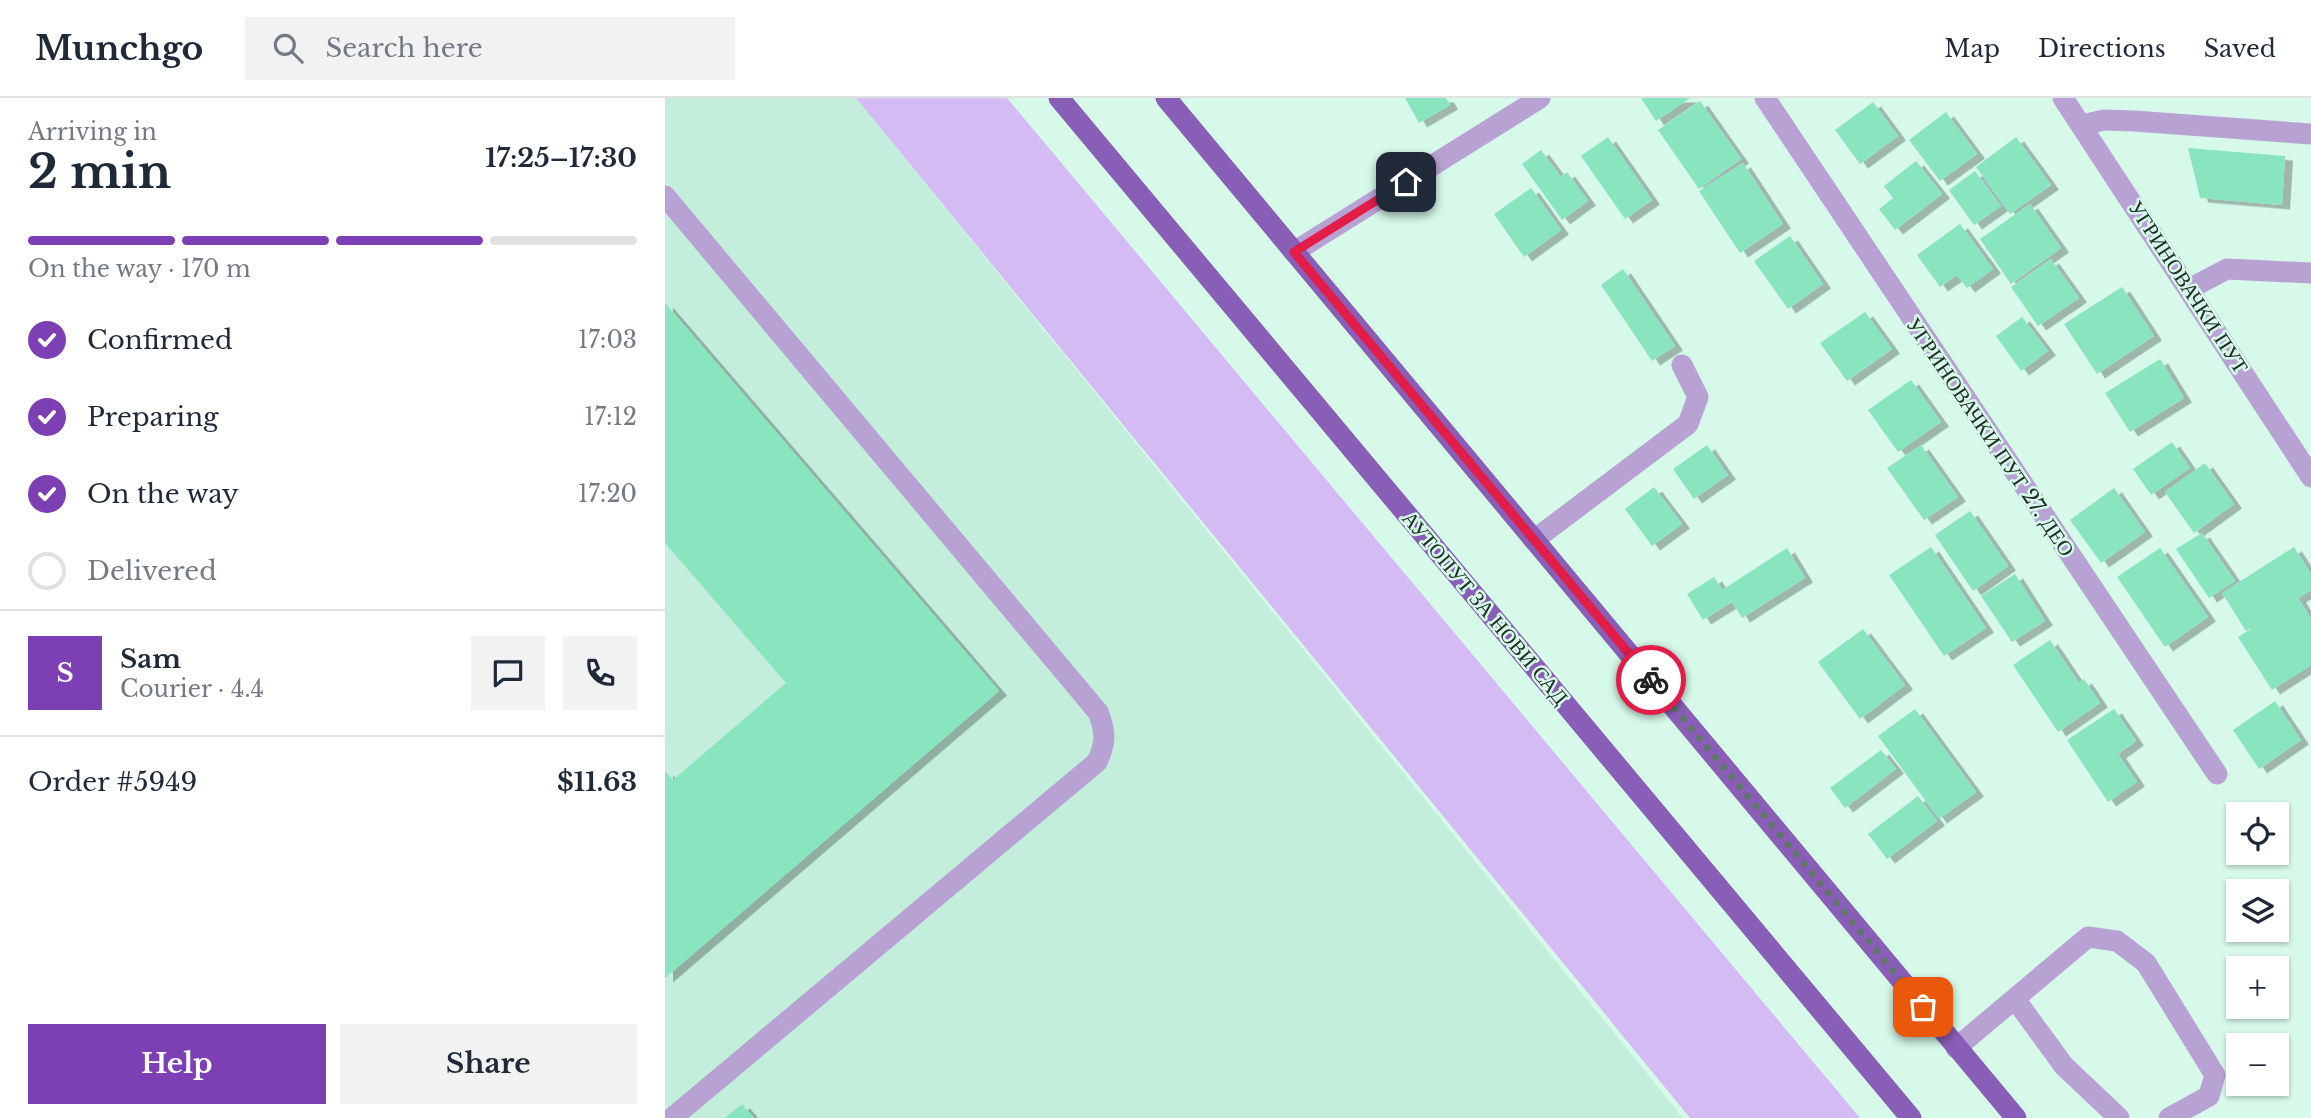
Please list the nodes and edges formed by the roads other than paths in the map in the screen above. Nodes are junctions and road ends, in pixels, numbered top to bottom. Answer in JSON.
{"nodes":[{"id":1,"x":1059,"y":98,"type":"edge"},
{"id":2,"x":1166,"y":98,"type":"edge"},
{"id":3,"x":1540,"y":98,"type":"edge"},
{"id":4,"x":1765,"y":98,"type":"edge"},
{"id":5,"x":2063,"y":98,"type":"edge"},
{"id":6,"x":2082,"y":125,"type":"junction"},
{"id":7,"x":2311,"y":134,"type":"edge"},
{"id":8,"x":665,"y":196,"type":"edge"},
{"id":9,"x":1294,"y":252,"type":"junction"},
{"id":10,"x":2311,"y":273,"type":"edge"},
{"id":11,"x":2189,"y":289,"type":"junction"},
{"id":12,"x":1682,"y":365,"type":"dead end"},
{"id":13,"x":2311,"y":477,"type":"edge"},
{"id":14,"x":1534,"y":540,"type":"junction"},
{"id":15,"x":2217,"y":775,"type":"dead end"},
{"id":16,"x":2015,"y":999,"type":"junction"},
{"id":17,"x":1957,"y":1048,"type":"junction"},
{"id":18,"x":672,"y":1118,"type":"edge"},
{"id":19,"x":1912,"y":1118,"type":"edge"},
{"id":20,"x":2016,"y":1118,"type":"edge"},
{"id":21,"x":2119,"y":1118,"type":"edge"},
{"id":22,"x":2169,"y":1118,"type":"edge"}],
"edges":[{"from":1,"to":19,"type":"main road","name":"АУТОПУТ ЗА НОВИ САД"},
{"from":2,"to":9,"type":"main road"},
{"from":3,"to":9,"type":"street"},
{"from":4,"to":15,"type":"street","name":"УГРИНОВАЧКИ ПУТ 27. ДЕО"},
{"from":5,"to":6,"type":"street","name":"УГРИНОВАЧКИ ПУТ"},
{"from":6,"to":7,"type":"street"},
{"from":6,"to":11,"type":"street","name":"УГРИНОВАЧКИ ПУТ"},
{"from":8,"to":18,"type":"street"},
{"from":9,"to":14,"type":"main road"},
{"from":10,"to":11,"type":"street"},
{"from":11,"to":13,"type":"street","name":"УГРИНОВАЧКИ ПУТ"},
{"from":12,"to":14,"type":"street"},
{"from":14,"to":17,"type":"main road"},
{"from":16,"to":17,"type":"street"},
{"from":16,"to":21,"type":"street"},
{"from":16,"to":22,"type":"street"},
{"from":17,"to":20,"type":"main road"}]}
